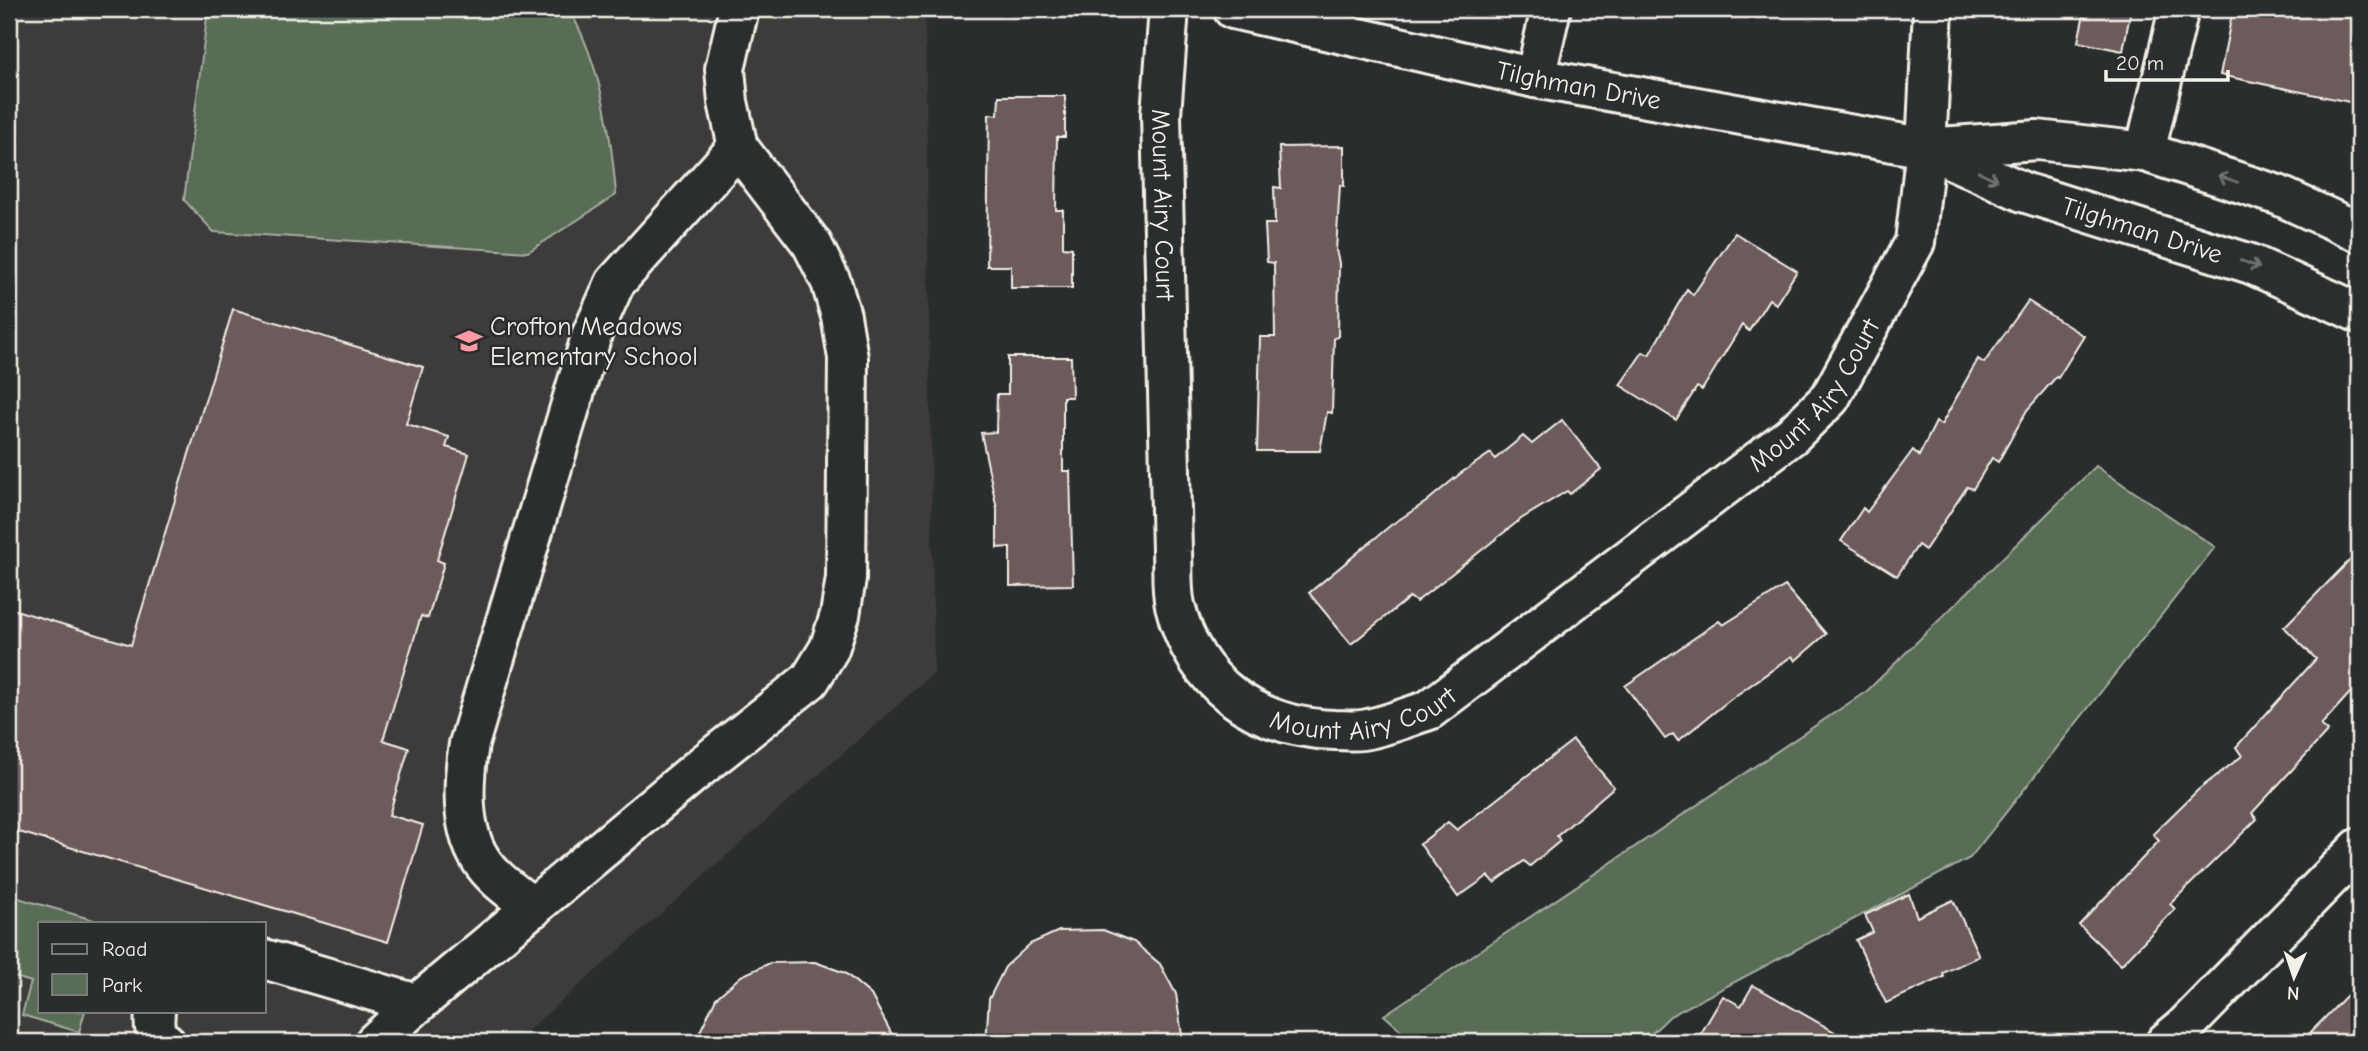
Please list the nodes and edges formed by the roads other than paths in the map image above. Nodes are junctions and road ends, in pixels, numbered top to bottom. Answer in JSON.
{"nodes":[{"id":1,"x":739,"y":9,"type":"edge"},
{"id":2,"x":1169,"y":9,"type":"edge"},
{"id":3,"x":1233,"y":9,"type":"edge"},
{"id":4,"x":1551,"y":9,"type":"edge"},
{"id":5,"x":1933,"y":9,"type":"edge"},
{"id":6,"x":2178,"y":13,"type":"dead end"},
{"id":7,"x":1535,"y":78,"type":"junction"},
{"id":8,"x":738,"y":147,"type":"junction"},
{"id":9,"x":1926,"y":148,"type":"junction"},
{"id":10,"x":2145,"y":152,"type":"junction"},
{"id":11,"x":2359,"y":232,"type":"edge"},
{"id":12,"x":2359,"y":313,"type":"edge"},
{"id":13,"x":2359,"y":848,"type":"edge"},
{"id":14,"x":533,"y":908,"type":"junction"},
{"id":15,"x":266,"y":959,"type":"edge"},
{"id":16,"x":417,"y":1004,"type":"junction"},
{"id":17,"x":155,"y":1012,"type":"edge"},
{"id":18,"x":165,"y":1042,"type":"edge"},
{"id":19,"x":375,"y":1042,"type":"edge"},
{"id":20,"x":2166,"y":1042,"type":"edge"}],
"edges":[{"from":1,"to":8,"type":"street"},
{"from":2,"to":9,"type":"street","name":"Mount Airy Court"},
{"from":3,"to":7,"type":"street","name":"Tilghman Drive"},
{"from":4,"to":7,"type":"street"},
{"from":5,"to":9,"type":"street","name":"Mount Airy Court"},
{"from":6,"to":10,"type":"street"},
{"from":7,"to":9,"type":"street","name":"Tilghman Drive"},
{"from":8,"to":14,"type":"street"},
{"from":8,"to":14,"type":"street"},
{"from":9,"to":10,"type":"street","name":"Tilghman Drive"},
{"from":9,"to":12,"type":"street","name":"Tilghman Drive","one_way":true},
{"from":11,"to":10,"type":"street","name":"Tilghman Drive","one_way":true},
{"from":13,"to":20,"type":"street"},
{"from":14,"to":16,"type":"street"},
{"from":15,"to":16,"type":"street"},
{"from":16,"to":19,"type":"street"},
{"from":17,"to":18,"type":"street"}]}
